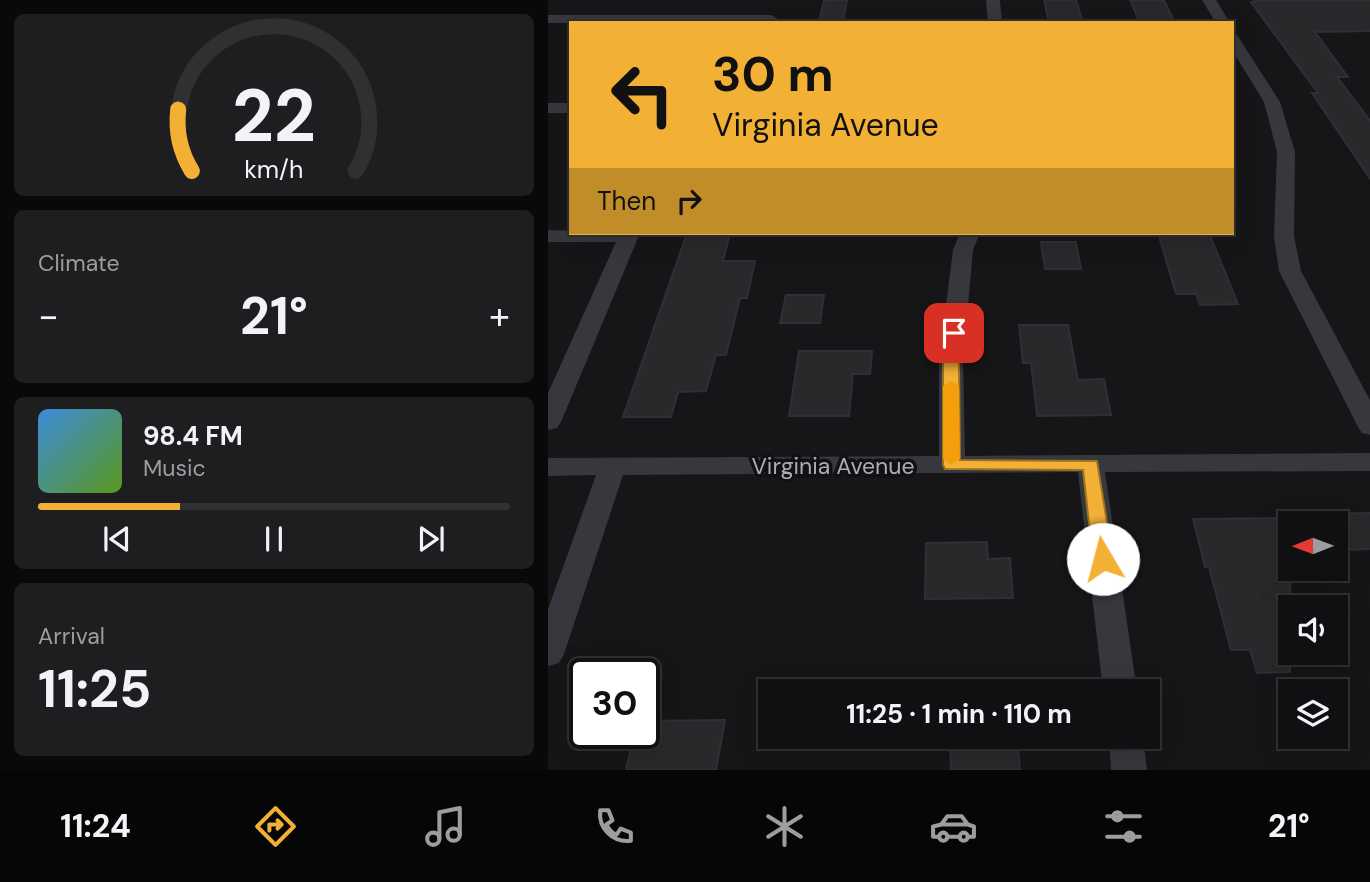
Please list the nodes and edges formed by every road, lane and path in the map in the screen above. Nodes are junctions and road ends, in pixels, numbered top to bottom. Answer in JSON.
{"nodes":[{"id":1,"x":993,"y":0,"type":"edge"},
{"id":2,"x":1209,"y":0,"type":"edge"},
{"id":3,"x":772,"y":17,"type":"edge"},
{"id":4,"x":548,"y":19,"type":"edge"},
{"id":5,"x":995,"y":21,"type":"edge"},
{"id":6,"x":1222,"y":21,"type":"edge"},
{"id":7,"x":1234,"y":41,"type":"edge"},
{"id":8,"x":548,"y":108,"type":"edge"},
{"id":9,"x":569,"y":108,"type":"edge"},
{"id":10,"x":589,"y":235,"type":"edge"},
{"id":11,"x":630,"y":235,"type":"edge"},
{"id":12,"x":969,"y":235,"type":"edge"},
{"id":13,"x":548,"y":236,"type":"edge"},
{"id":14,"x":548,"y":422,"type":"edge"},
{"id":15,"x":1370,"y":427,"type":"edge"},
{"id":16,"x":1370,"y":462,"type":"edge"},
{"id":17,"x":952,"y":465,"type":"junction"},
{"id":18,"x":1091,"y":465,"type":"junction"},
{"id":19,"x":548,"y":467,"type":"edge"},
{"id":20,"x":612,"y":468,"type":"junction"},
{"id":21,"x":548,"y":654,"type":"edge"},
{"id":22,"x":1118,"y":679,"type":"edge"},
{"id":23,"x":1127,"y":749,"type":"edge"},
{"id":24,"x":1129,"y":770,"type":"edge"}],
"edges":[{"from":1,"to":5,"type":"street"},
{"from":2,"to":6,"type":"street"},
{"from":3,"to":4,"type":"street"},
{"from":7,"to":15,"type":"street"},
{"from":8,"to":9,"type":"street"},
{"from":10,"to":13,"type":"street"},
{"from":11,"to":14,"type":"street"},
{"from":12,"to":17,"type":"street"},
{"from":16,"to":18,"type":"street","name":"Virginia Avenue"},
{"from":17,"to":18,"type":"street","name":"Virginia Avenue"},
{"from":17,"to":20,"type":"street","name":"Virginia Avenue"},
{"from":18,"to":22,"type":"street"},
{"from":19,"to":20,"type":"street","name":"Virginia Avenue"},
{"from":20,"to":21,"type":"street"},
{"from":23,"to":24,"type":"street"}]}
